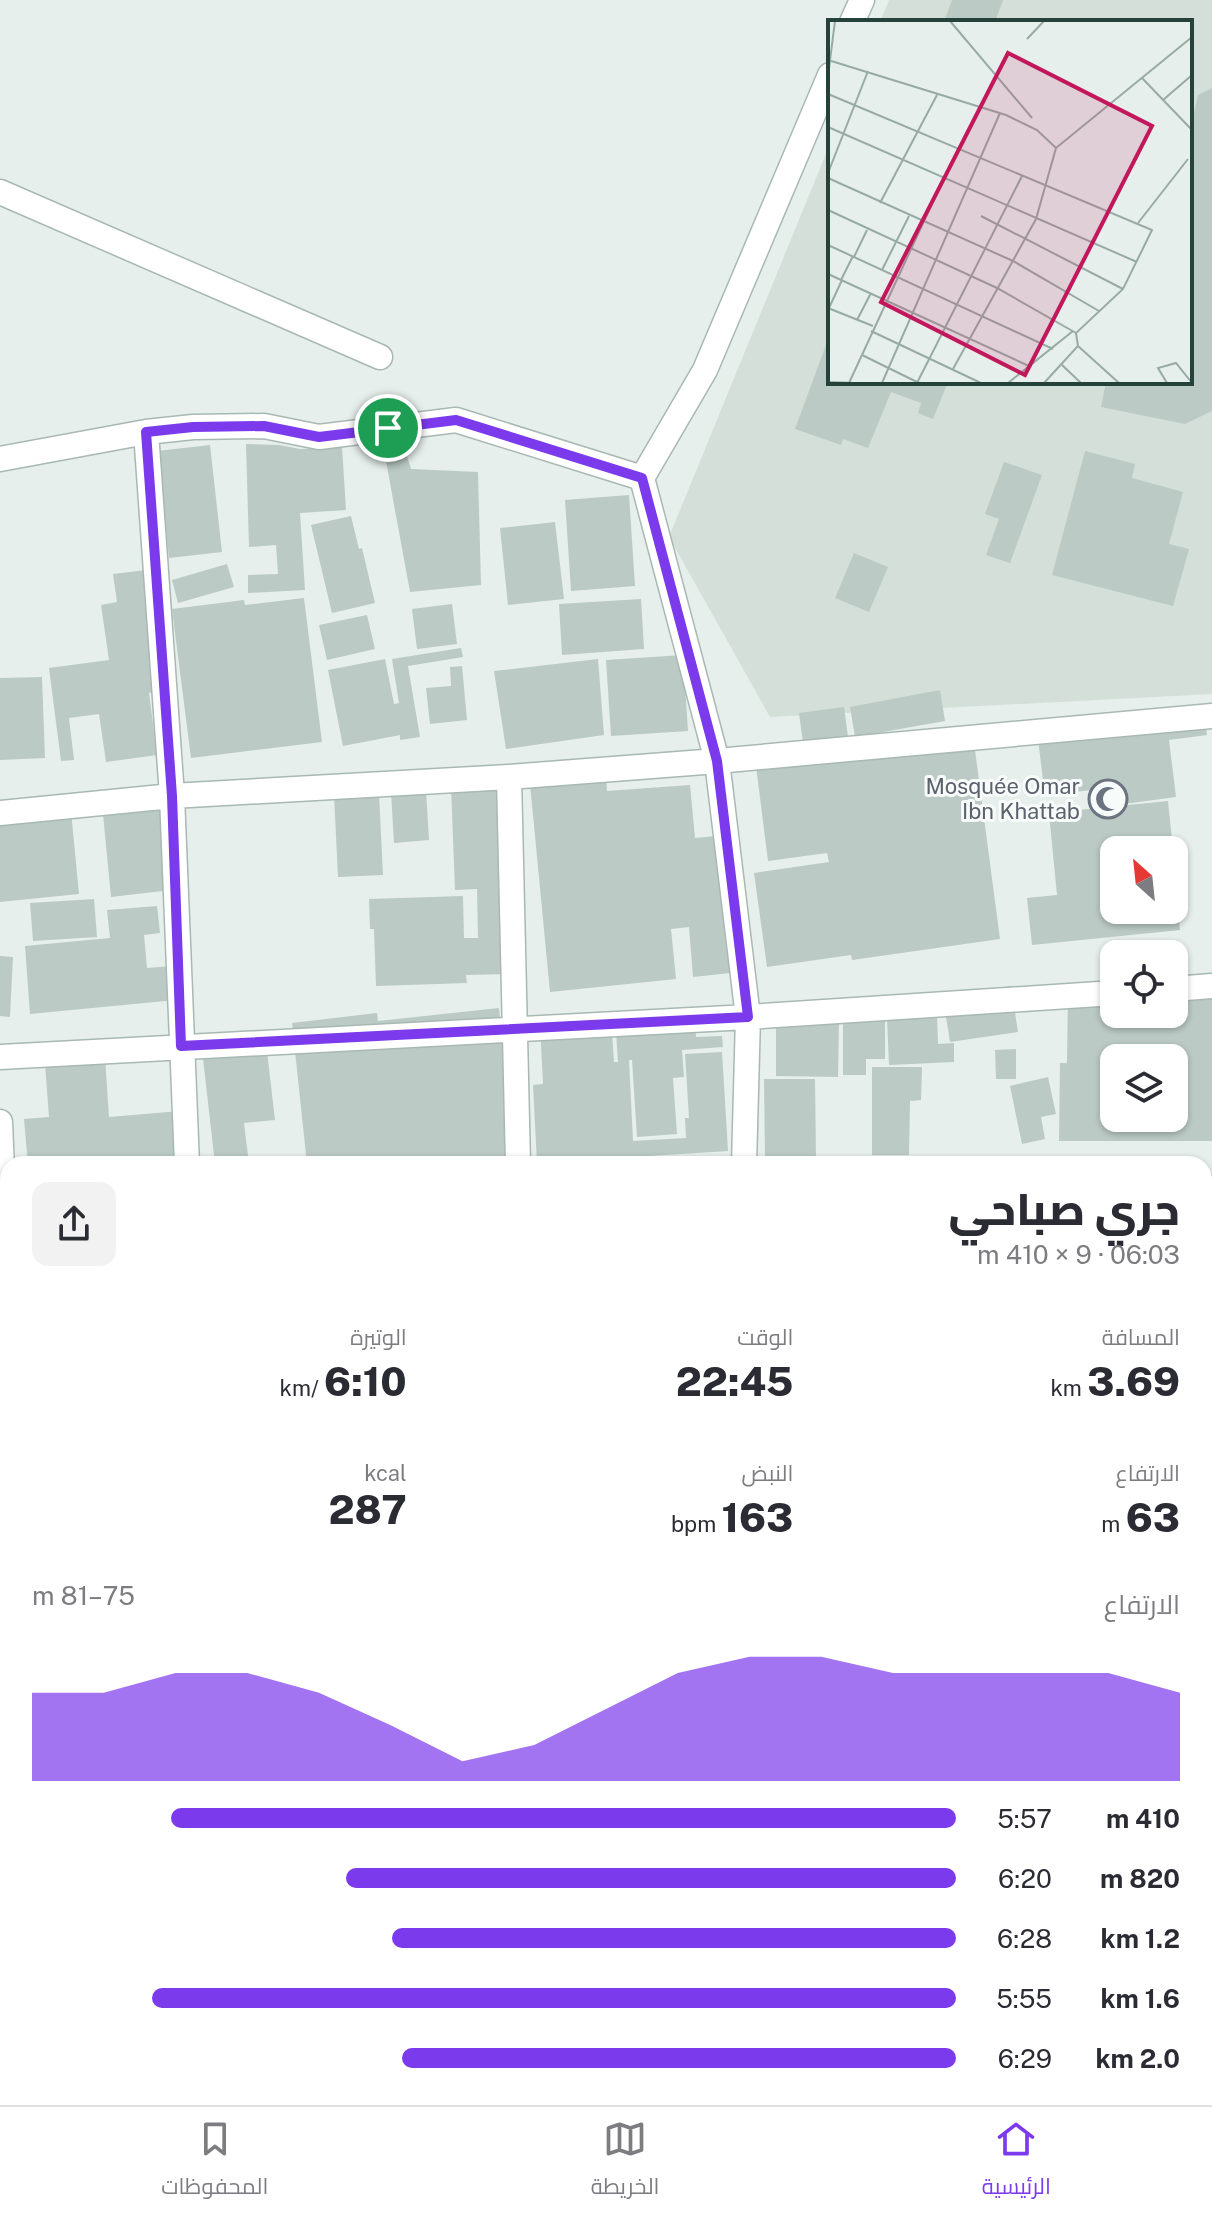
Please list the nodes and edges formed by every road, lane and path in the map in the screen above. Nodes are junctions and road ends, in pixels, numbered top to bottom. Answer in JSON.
{"nodes":[{"id":1,"x":862,"y":0,"type":"edge"},
{"id":2,"x":853,"y":20,"type":"edge"},
{"id":3,"x":828,"y":80,"type":"edge"},
{"id":4,"x":0,"y":192,"type":"edge"},
{"id":5,"x":380,"y":357,"type":"dead end"},
{"id":6,"x":146,"y":432,"type":"junction"},
{"id":7,"x":0,"y":459,"type":"edge"},
{"id":8,"x":642,"y":478,"type":"junction"},
{"id":9,"x":1212,"y":716,"type":"edge"},
{"id":10,"x":717,"y":761,"type":"junction"},
{"id":11,"x":509,"y":777,"type":"junction"},
{"id":12,"x":172,"y":796,"type":"junction"},
{"id":13,"x":0,"y":813,"type":"edge"},
{"id":14,"x":1212,"y":986,"type":"edge"},
{"id":15,"x":1188,"y":988,"type":"edge"},
{"id":16,"x":1100,"y":994,"type":"edge"},
{"id":17,"x":748,"y":1017,"type":"junction"},
{"id":18,"x":514,"y":1029,"type":"junction"},
{"id":19,"x":181,"y":1046,"type":"junction"},
{"id":20,"x":0,"y":1057,"type":"edge"},
{"id":21,"x":0,"y":1122,"type":"edge"},
{"id":22,"x":1,"y":1156,"type":"edge"},
{"id":23,"x":187,"y":1156,"type":"edge"},
{"id":24,"x":518,"y":1156,"type":"edge"},
{"id":25,"x":744,"y":1156,"type":"edge"}],
"edges":[{"from":1,"to":2,"type":"street"},
{"from":3,"to":8,"type":"street"},
{"from":4,"to":5,"type":"street"},
{"from":6,"to":7,"type":"street"},
{"from":6,"to":8,"type":"street"},
{"from":6,"to":12,"type":"street"},
{"from":8,"to":10,"type":"street"},
{"from":9,"to":10,"type":"street"},
{"from":10,"to":11,"type":"street"},
{"from":10,"to":17,"type":"street"},
{"from":11,"to":12,"type":"street"},
{"from":11,"to":18,"type":"street"},
{"from":12,"to":13,"type":"street"},
{"from":12,"to":19,"type":"street"},
{"from":14,"to":15,"type":"street"},
{"from":16,"to":17,"type":"street"},
{"from":17,"to":18,"type":"street"},
{"from":17,"to":25,"type":"street"},
{"from":18,"to":19,"type":"street"},
{"from":18,"to":24,"type":"street"},
{"from":19,"to":20,"type":"street"},
{"from":19,"to":23,"type":"street"},
{"from":21,"to":22,"type":"street"}]}
